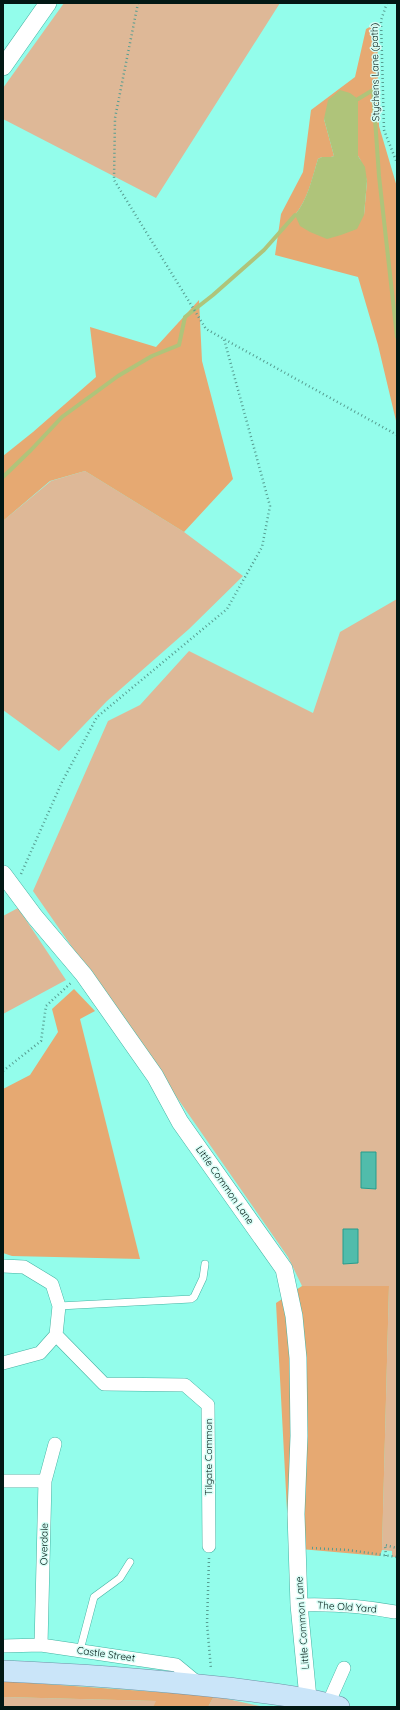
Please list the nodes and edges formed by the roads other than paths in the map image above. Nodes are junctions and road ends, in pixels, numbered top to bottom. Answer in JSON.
{"nodes":[{"id":1,"x":48,"y":3,"type":"edge"},
{"id":2,"x":3,"y":67,"type":"edge"},
{"id":3,"x":3,"y":874,"type":"edge"},
{"id":4,"x":204,"y":1264,"type":"dead end"},
{"id":5,"x":3,"y":1266,"type":"edge"},
{"id":6,"x":59,"y":1306,"type":"junction"},
{"id":7,"x":56,"y":1335,"type":"junction"},
{"id":8,"x":3,"y":1363,"type":"edge"},
{"id":9,"x":55,"y":1444,"type":"dead end"},
{"id":10,"x":3,"y":1481,"type":"edge"},
{"id":11,"x":45,"y":1481,"type":"junction"},
{"id":12,"x":209,"y":1546,"type":"road end"},
{"id":13,"x":130,"y":1562,"type":"dead end"},
{"id":14,"x":300,"y":1605,"type":"junction"},
{"id":15,"x":395,"y":1612,"type":"dead end"},
{"id":16,"x":41,"y":1645,"type":"junction"},
{"id":17,"x":3,"y":1646,"type":"edge"},
{"id":18,"x":80,"y":1650,"type":"junction"},
{"id":19,"x":344,"y":1668,"type":"dead end"},
{"id":20,"x":3,"y":1671,"type":"edge"},
{"id":21,"x":206,"y":1686,"type":"junction"},
{"id":22,"x":308,"y":1698,"type":"junction"},
{"id":23,"x":333,"y":1705,"type":"edge"}],
"edges":[{"from":1,"to":2,"type":"street"},
{"from":3,"to":14,"type":"street","name":"Little Common Lane"},
{"from":4,"to":6,"type":"lane"},
{"from":5,"to":6,"type":"street"},
{"from":6,"to":7,"type":"street"},
{"from":7,"to":8,"type":"street"},
{"from":7,"to":12,"type":"street","name":"Tilgate Common"},
{"from":9,"to":11,"type":"street","name":"Overdale"},
{"from":10,"to":11,"type":"street"},
{"from":11,"to":16,"type":"street","name":"Overdale"},
{"from":13,"to":18,"type":"lane"},
{"from":14,"to":15,"type":"street","name":"The Old Yard"},
{"from":14,"to":22,"type":"street","name":"Little Common Lane"},
{"from":16,"to":17,"type":"street","name":"Castle Street"},
{"from":16,"to":18,"type":"street","name":"Castle Street"},
{"from":18,"to":21,"type":"street","name":"Castle Street"},
{"from":19,"to":23,"type":"street"},
{"from":20,"to":21,"type":"main road","name":"Castle Street"},
{"from":21,"to":22,"type":"main road","name":"Castle Street"},
{"from":22,"to":23,"type":"main road","name":"Castle Street"}]}
